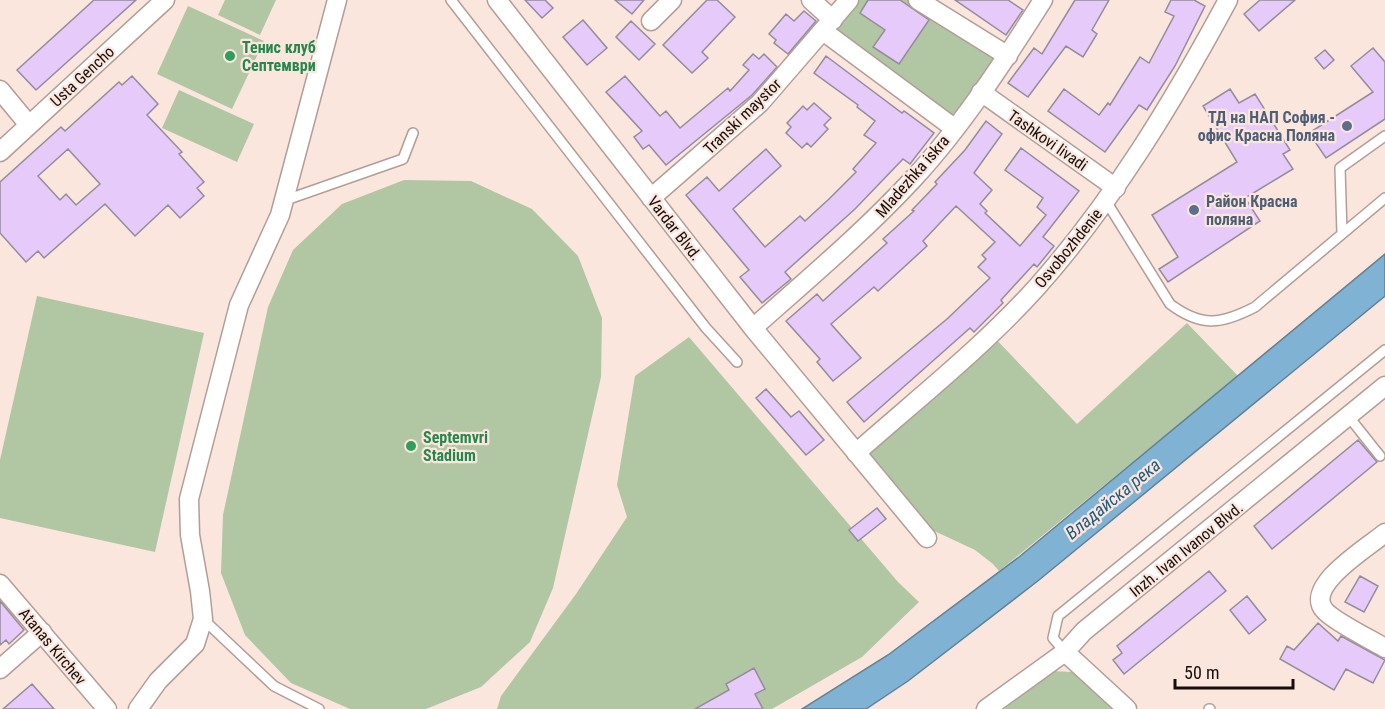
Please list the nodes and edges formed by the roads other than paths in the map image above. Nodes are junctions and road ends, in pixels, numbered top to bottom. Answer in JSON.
{"nodes":[{"id":1,"x":165,"y":0,"type":"edge"},
{"id":2,"x":337,"y":0,"type":"edge"},
{"id":3,"x":451,"y":0,"type":"edge"},
{"id":4,"x":498,"y":0,"type":"edge"},
{"id":5,"x":672,"y":0,"type":"edge"},
{"id":6,"x":811,"y":0,"type":"edge"},
{"id":7,"x":849,"y":0,"type":"edge"},
{"id":8,"x":918,"y":0,"type":"edge"},
{"id":9,"x":1043,"y":0,"type":"edge"},
{"id":10,"x":1228,"y":0,"type":"edge"},
{"id":11,"x":651,"y":21,"type":"dead end"},
{"id":12,"x":828,"y":25,"type":"junction"},
{"id":13,"x":1008,"y":56,"type":"junction"},
{"id":14,"x":0,"y":90,"type":"edge"},
{"id":15,"x":981,"y":92,"type":"junction"},
{"id":16,"x":29,"y":125,"type":"junction"},
{"id":17,"x":954,"y":128,"type":"junction"},
{"id":18,"x":412,"y":134,"type":"dead end"},
{"id":19,"x":1385,"y":136,"type":"edge"},
{"id":20,"x":0,"y":152,"type":"edge"},
{"id":21,"x":1111,"y":194,"type":"junction"},
{"id":22,"x":651,"y":198,"type":"junction"},
{"id":23,"x":1385,"y":198,"type":"edge"},
{"id":24,"x":284,"y":201,"type":"junction"},
{"id":25,"x":1342,"y":234,"type":"junction"},
{"id":26,"x":753,"y":328,"type":"junction"},
{"id":27,"x":1385,"y":350,"type":"edge"},
{"id":28,"x":737,"y":362,"type":"dead end"},
{"id":29,"x":1385,"y":386,"type":"edge"},
{"id":30,"x":1349,"y":417,"type":"junction"},
{"id":31,"x":856,"y":453,"type":"junction"},
{"id":32,"x":1380,"y":456,"type":"dead end"},
{"id":33,"x":1385,"y":533,"type":"edge"},
{"id":34,"x":927,"y":538,"type":"dead end"},
{"id":35,"x":0,"y":584,"type":"edge"},
{"id":36,"x":202,"y":619,"type":"junction"},
{"id":37,"x":42,"y":632,"type":"junction"},
{"id":38,"x":1385,"y":648,"type":"edge"},
{"id":39,"x":1065,"y":652,"type":"junction"},
{"id":40,"x":0,"y":669,"type":"edge"},
{"id":41,"x":107,"y":709,"type":"edge"},
{"id":42,"x":138,"y":709,"type":"edge"},
{"id":43,"x":319,"y":709,"type":"edge"},
{"id":44,"x":986,"y":709,"type":"edge"},
{"id":45,"x":1127,"y":709,"type":"edge"}],
"edges":[{"from":1,"to":16,"type":"street","name":"Usta Gencho"},
{"from":2,"to":24,"type":"street"},
{"from":3,"to":28,"type":"lane"},
{"from":4,"to":22,"type":"street","name":"Vardar Blvd."},
{"from":5,"to":11,"type":"street"},
{"from":6,"to":12,"type":"street"},
{"from":7,"to":12,"type":"street","name":"Transki maystor"},
{"from":8,"to":13,"type":"street"},
{"from":9,"to":13,"type":"street","name":"Mladezhka iskra"},
{"from":10,"to":21,"type":"street","name":"Osvobozhdenie"},
{"from":12,"to":17,"type":"street"},
{"from":12,"to":22,"type":"street","name":"Transki maystor"},
{"from":13,"to":15,"type":"street","name":"Mladezhka iskra"},
{"from":14,"to":16,"type":"street"},
{"from":15,"to":17,"type":"street","name":"Mladezhka iskra"},
{"from":15,"to":21,"type":"street","name":"Tashkovi livadi"},
{"from":16,"to":20,"type":"street","name":"Usta Gencho"},
{"from":17,"to":26,"type":"street","name":"Mladezhka iskra"},
{"from":18,"to":24,"type":"lane"},
{"from":19,"to":25,"type":"lane"},
{"from":21,"to":25,"type":"lane"},
{"from":21,"to":31,"type":"street","name":"Osvobozhdenie"},
{"from":22,"to":26,"type":"street","name":"Vardar Blvd."},
{"from":23,"to":25,"type":"lane"},
{"from":24,"to":36,"type":"street"},
{"from":26,"to":31,"type":"street","name":"Vardar Blvd."},
{"from":27,"to":39,"type":"lane"},
{"from":29,"to":30,"type":"street","name":"Inzh. Ivan Ivanov Blvd."},
{"from":30,"to":32,"type":"lane"},
{"from":30,"to":39,"type":"street","name":"Inzh. Ivan Ivanov Blvd."},
{"from":31,"to":34,"type":"street","name":"Vardar Blvd."},
{"from":33,"to":38,"type":"street"},
{"from":35,"to":37,"type":"street","name":"Atanas Kirchev"},
{"from":36,"to":42,"type":"street"},
{"from":36,"to":43,"type":"lane"},
{"from":37,"to":40,"type":"street"},
{"from":37,"to":41,"type":"street","name":"Atanas Kirchev"},
{"from":39,"to":44,"type":"street","name":"Inzh. Ivan Ivanov Blvd."},
{"from":39,"to":45,"type":"street"}]}
